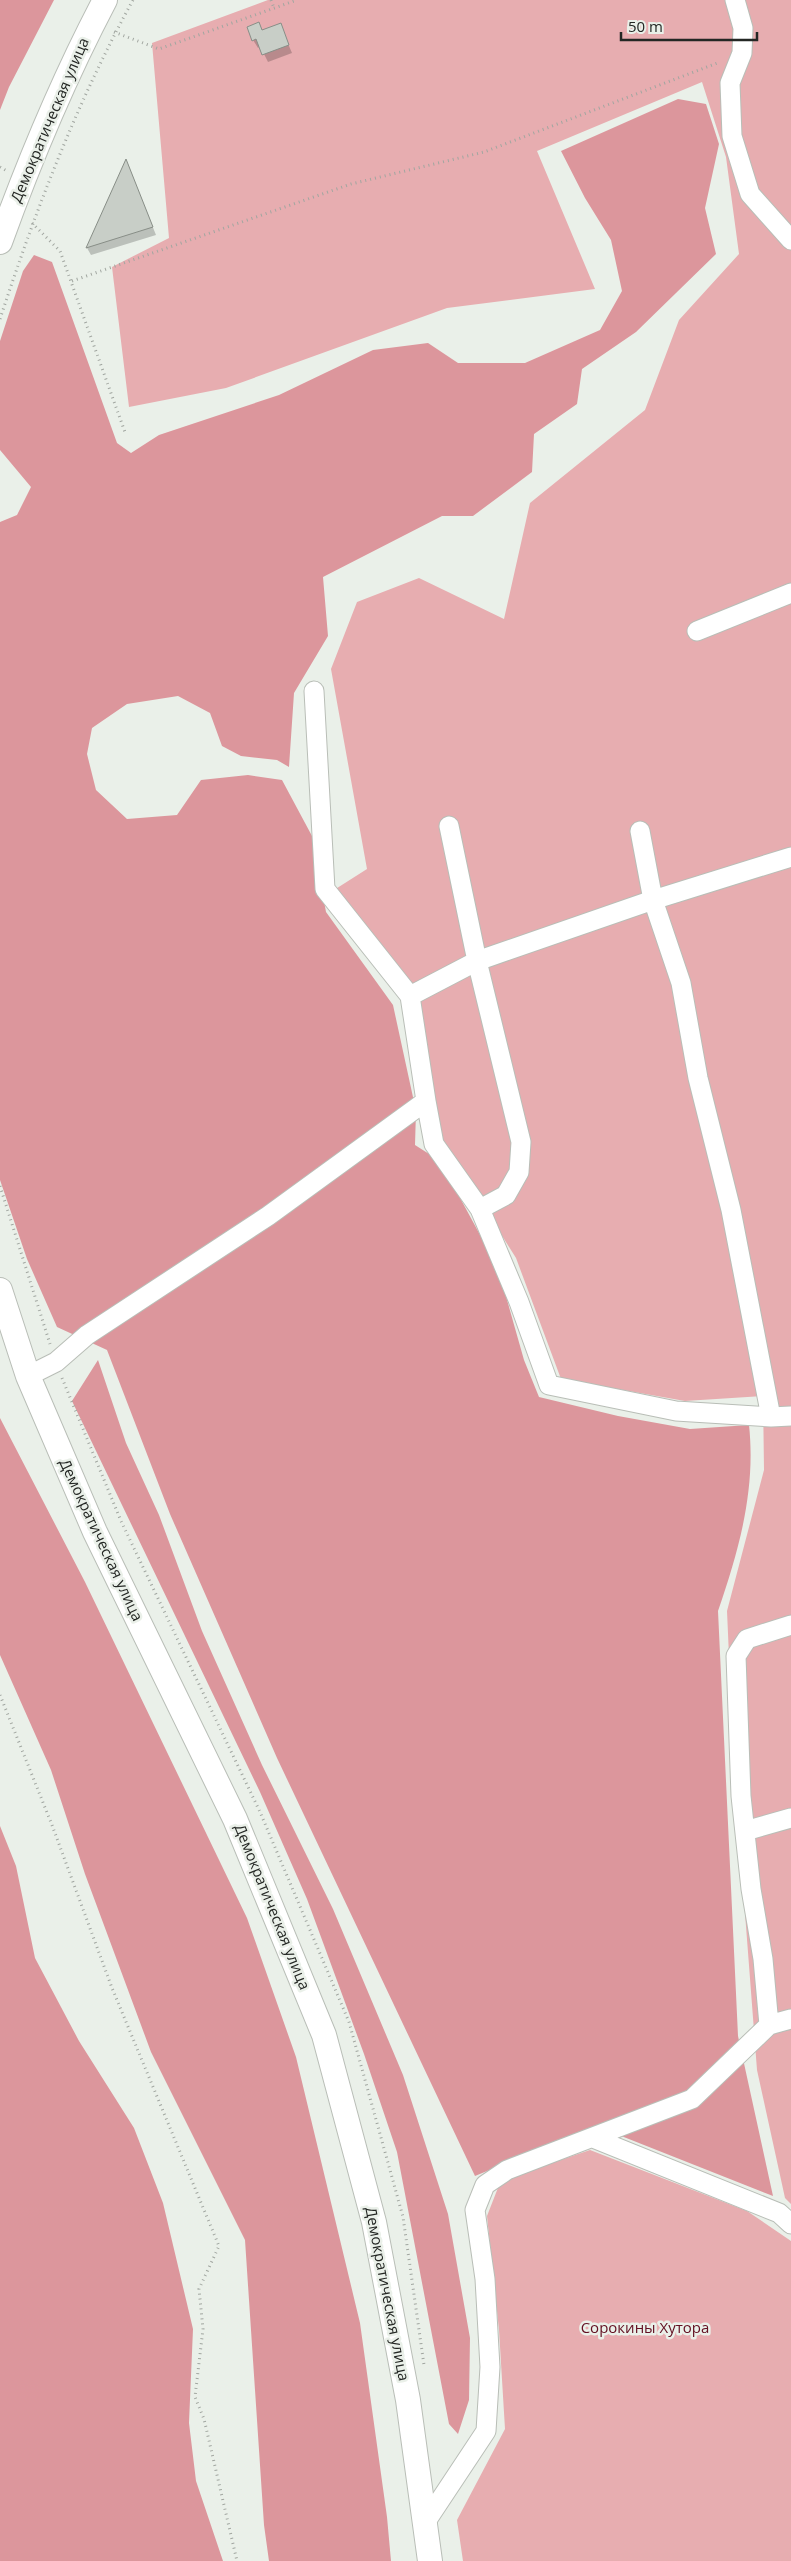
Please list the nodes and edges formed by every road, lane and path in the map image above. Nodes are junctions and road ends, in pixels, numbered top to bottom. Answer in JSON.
{"nodes":[{"id":1,"x":105,"y":0,"type":"edge"},
{"id":2,"x":133,"y":0,"type":"edge"},
{"id":3,"x":271,"y":0,"type":"edge"},
{"id":4,"x":298,"y":0,"type":"edge"},
{"id":5,"x":735,"y":0,"type":"edge"},
{"id":6,"x":274,"y":8,"type":"junction"},
{"id":7,"x":93,"y":24,"type":"junction"},
{"id":8,"x":115,"y":32,"type":"junction"},
{"id":9,"x":742,"y":53,"type":"junction"},
{"id":10,"x":11,"y":213,"type":"junction"},
{"id":11,"x":32,"y":223,"type":"junction"},
{"id":12,"x":791,"y":240,"type":"edge"},
{"id":13,"x":0,"y":242,"type":"edge"},
{"id":14,"x":72,"y":281,"type":"junction"},
{"id":15,"x":0,"y":319,"type":"edge"},
{"id":16,"x":126,"y":436,"type":"dead end"},
{"id":17,"x":791,"y":593,"type":"edge"},
{"id":18,"x":697,"y":631,"type":"dead end"},
{"id":19,"x":314,"y":691,"type":"dead end"},
{"id":20,"x":449,"y":826,"type":"dead end"},
{"id":21,"x":640,"y":831,"type":"dead end"},
{"id":22,"x":791,"y":857,"type":"edge"},
{"id":23,"x":653,"y":900,"type":"junction"},
{"id":24,"x":477,"y":960,"type":"junction"},
{"id":25,"x":410,"y":996,"type":"junction"},
{"id":26,"x":426,"y":1101,"type":"junction"},
{"id":27,"x":480,"y":1209,"type":"junction"},
{"id":28,"x":0,"y":1290,"type":"edge"},
{"id":29,"x":28,"y":1376,"type":"junction"},
{"id":30,"x":791,"y":1416,"type":"edge"},
{"id":31,"x":771,"y":1417,"type":"junction"},
{"id":32,"x":791,"y":1625,"type":"edge"},
{"id":33,"x":0,"y":1695,"type":"edge"},
{"id":34,"x":791,"y":1818,"type":"edge"},
{"id":35,"x":745,"y":1831,"type":"junction"},
{"id":36,"x":791,"y":2019,"type":"edge"},
{"id":37,"x":769,"y":2025,"type":"junction"},
{"id":38,"x":593,"y":2138,"type":"junction"},
{"id":39,"x":787,"y":2215,"type":"edge"},
{"id":40,"x":425,"y":2523,"type":"junction"},
{"id":41,"x":237,"y":2561,"type":"edge"},
{"id":42,"x":430,"y":2561,"type":"edge"}],
"edges":[{"from":1,"to":7,"type":"main road","name":"Демократическая улица"},
{"from":2,"to":8,"type":"path"},
{"from":3,"to":6,"type":"path"},
{"from":4,"to":6,"type":"path"},
{"from":5,"to":9,"type":"street"},
{"from":6,"to":8,"type":"path"},
{"from":7,"to":8,"type":"path"},
{"from":7,"to":10,"type":"main road","name":"Демократическая улица"},
{"from":8,"to":11,"type":"path"},
{"from":9,"to":12,"type":"street"},
{"from":9,"to":14,"type":"path"},
{"from":10,"to":11,"type":"path"},
{"from":10,"to":13,"type":"main road","name":"Демократическая улица"},
{"from":11,"to":14,"type":"path"},
{"from":11,"to":15,"type":"path"},
{"from":14,"to":16,"type":"path"},
{"from":17,"to":18,"type":"street"},
{"from":19,"to":25,"type":"street"},
{"from":20,"to":24,"type":"street"},
{"from":21,"to":23,"type":"street"},
{"from":22,"to":23,"type":"street"},
{"from":23,"to":24,"type":"street"},
{"from":23,"to":31,"type":"street"},
{"from":24,"to":25,"type":"street"},
{"from":24,"to":27,"type":"street"},
{"from":25,"to":26,"type":"street"},
{"from":26,"to":27,"type":"street"},
{"from":26,"to":29,"type":"street"},
{"from":27,"to":31,"type":"street"},
{"from":28,"to":29,"type":"main road","name":"Демократическая улица"},
{"from":29,"to":40,"type":"main road","name":"Демократическая улица"},
{"from":30,"to":31,"type":"street"},
{"from":32,"to":35,"type":"street"},
{"from":33,"to":41,"type":"path"},
{"from":34,"to":35,"type":"street"},
{"from":35,"to":37,"type":"street"},
{"from":36,"to":37,"type":"street"},
{"from":37,"to":38,"type":"street"},
{"from":38,"to":39,"type":"street"},
{"from":38,"to":40,"type":"street"},
{"from":40,"to":42,"type":"main road","name":"Демократическая улица"}]}
